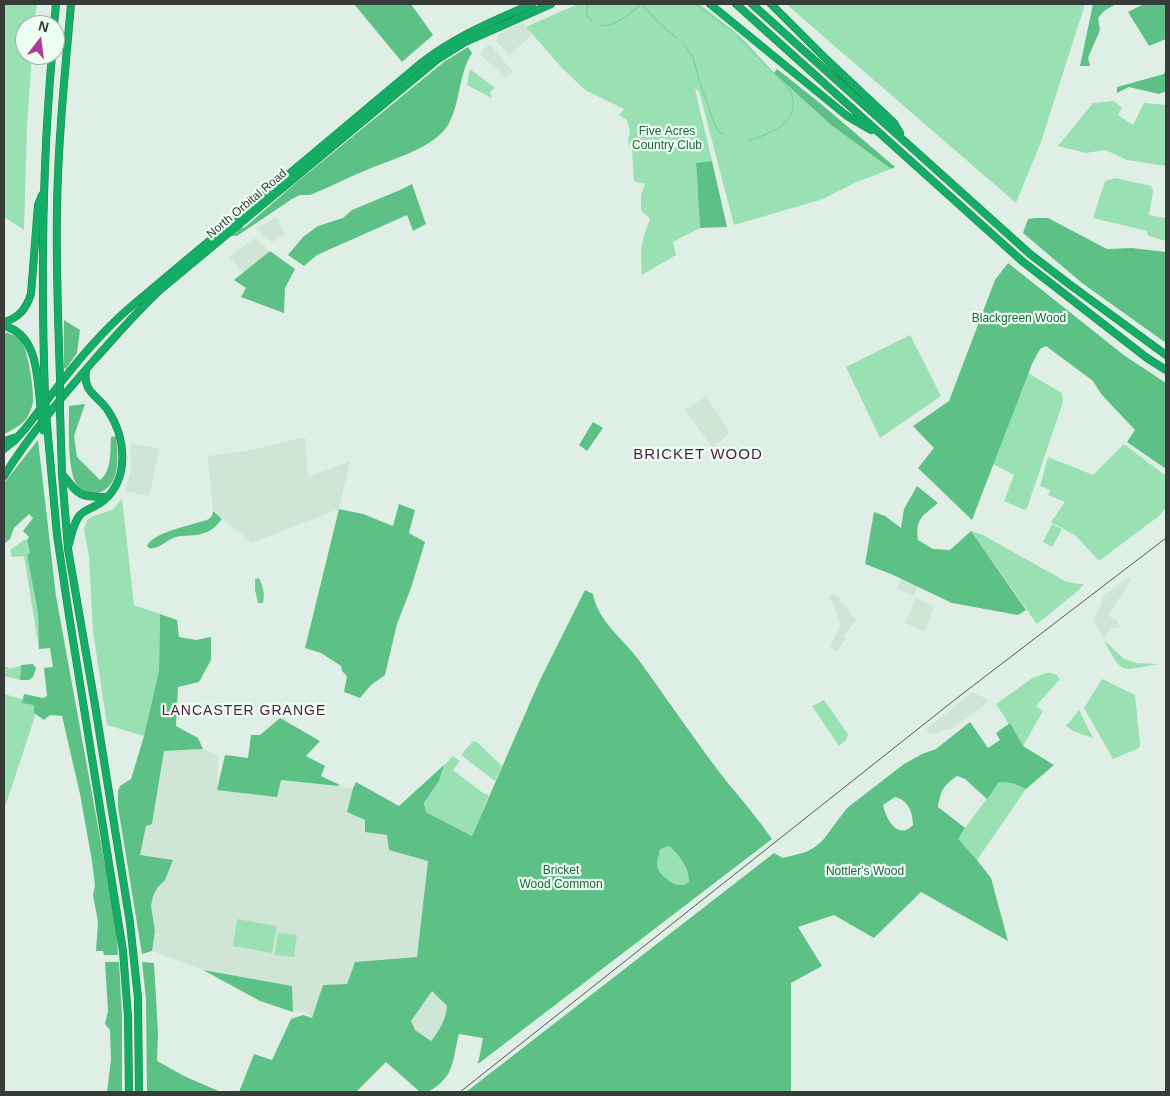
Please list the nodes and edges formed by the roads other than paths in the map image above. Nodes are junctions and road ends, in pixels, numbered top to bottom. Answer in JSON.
{"nodes":[{"id":1,"x":71,"y":4,"type":"edge"},
{"id":2,"x":532,"y":4,"type":"edge"},
{"id":3,"x":551,"y":4,"type":"edge"},
{"id":4,"x":710,"y":4,"type":"edge"},
{"id":5,"x":736,"y":4,"type":"edge"},
{"id":6,"x":752,"y":4,"type":"edge"},
{"id":7,"x":771,"y":4,"type":"edge"},
{"id":8,"x":51,"y":65,"type":"edge"},
{"id":9,"x":882,"y":137,"type":"junction"},
{"id":10,"x":904,"y":140,"type":"junction"},
{"id":11,"x":44,"y":190,"type":"junction"},
{"id":12,"x":4,"y":322,"type":"edge"},
{"id":13,"x":4,"y":326,"type":"edge"},
{"id":14,"x":121,"y":330,"type":"junction"},
{"id":15,"x":83,"y":355,"type":"junction"},
{"id":16,"x":1166,"y":355,"type":"edge"},
{"id":17,"x":86,"y":370,"type":"junction"},
{"id":18,"x":1166,"y":370,"type":"edge"},
{"id":19,"x":70,"y":388,"type":"junction"},
{"id":20,"x":88,"y":390,"type":"junction"},
{"id":21,"x":45,"y":428,"type":"junction"},
{"id":22,"x":17,"y":437,"type":"junction"},
{"id":23,"x":4,"y":441,"type":"edge"},
{"id":24,"x":4,"y":449,"type":"edge"},
{"id":25,"x":7,"y":464,"type":"edge"},
{"id":26,"x":62,"y":474,"type":"junction"},
{"id":27,"x":4,"y":476,"type":"edge"},
{"id":28,"x":106,"y":497,"type":"junction"},
{"id":29,"x":68,"y":549,"type":"junction"},
{"id":30,"x":129,"y":1092,"type":"edge"},
{"id":31,"x":139,"y":1092,"type":"edge"}],
"edges":[{"from":1,"to":26,"type":"highway","bridge":true},
{"from":2,"to":15,"type":"highway","name":"North Orbital Road"},
{"from":3,"to":14,"type":"highway","name":"North Orbital Road"},
{"from":4,"to":9,"type":"highway"},
{"from":5,"to":9,"type":"highway"},
{"from":6,"to":10,"type":"highway"},
{"from":7,"to":10,"type":"highway"},
{"from":8,"to":11,"type":"highway"},
{"from":9,"to":18,"type":"highway"},
{"from":10,"to":16,"type":"highway"},
{"from":11,"to":12,"type":"highway"},
{"from":11,"to":21,"type":"highway","bridge":true},
{"from":13,"to":21,"type":"highway","bridge":true},
{"from":14,"to":15,"type":"highway"},
{"from":14,"to":17,"type":"highway","name":"North Orbital Road"},
{"from":15,"to":22,"type":"highway","name":"North Orbital Road"},
{"from":17,"to":19,"type":"highway","name":"North Orbital Road"},
{"from":17,"to":20,"type":"highway"},
{"from":19,"to":20,"type":"highway"},
{"from":19,"to":25,"type":"highway","name":"North Orbital Road"},
{"from":20,"to":28,"type":"highway"},
{"from":21,"to":30,"type":"highway"},
{"from":22,"to":23,"type":"highway"},
{"from":22,"to":24,"type":"highway","name":"North Orbital Road"},
{"from":25,"to":27,"type":"highway","name":"North Orbital Road"},
{"from":26,"to":28,"type":"highway"},
{"from":26,"to":29,"type":"highway"},
{"from":28,"to":29,"type":"highway"},
{"from":29,"to":31,"type":"highway"}]}
